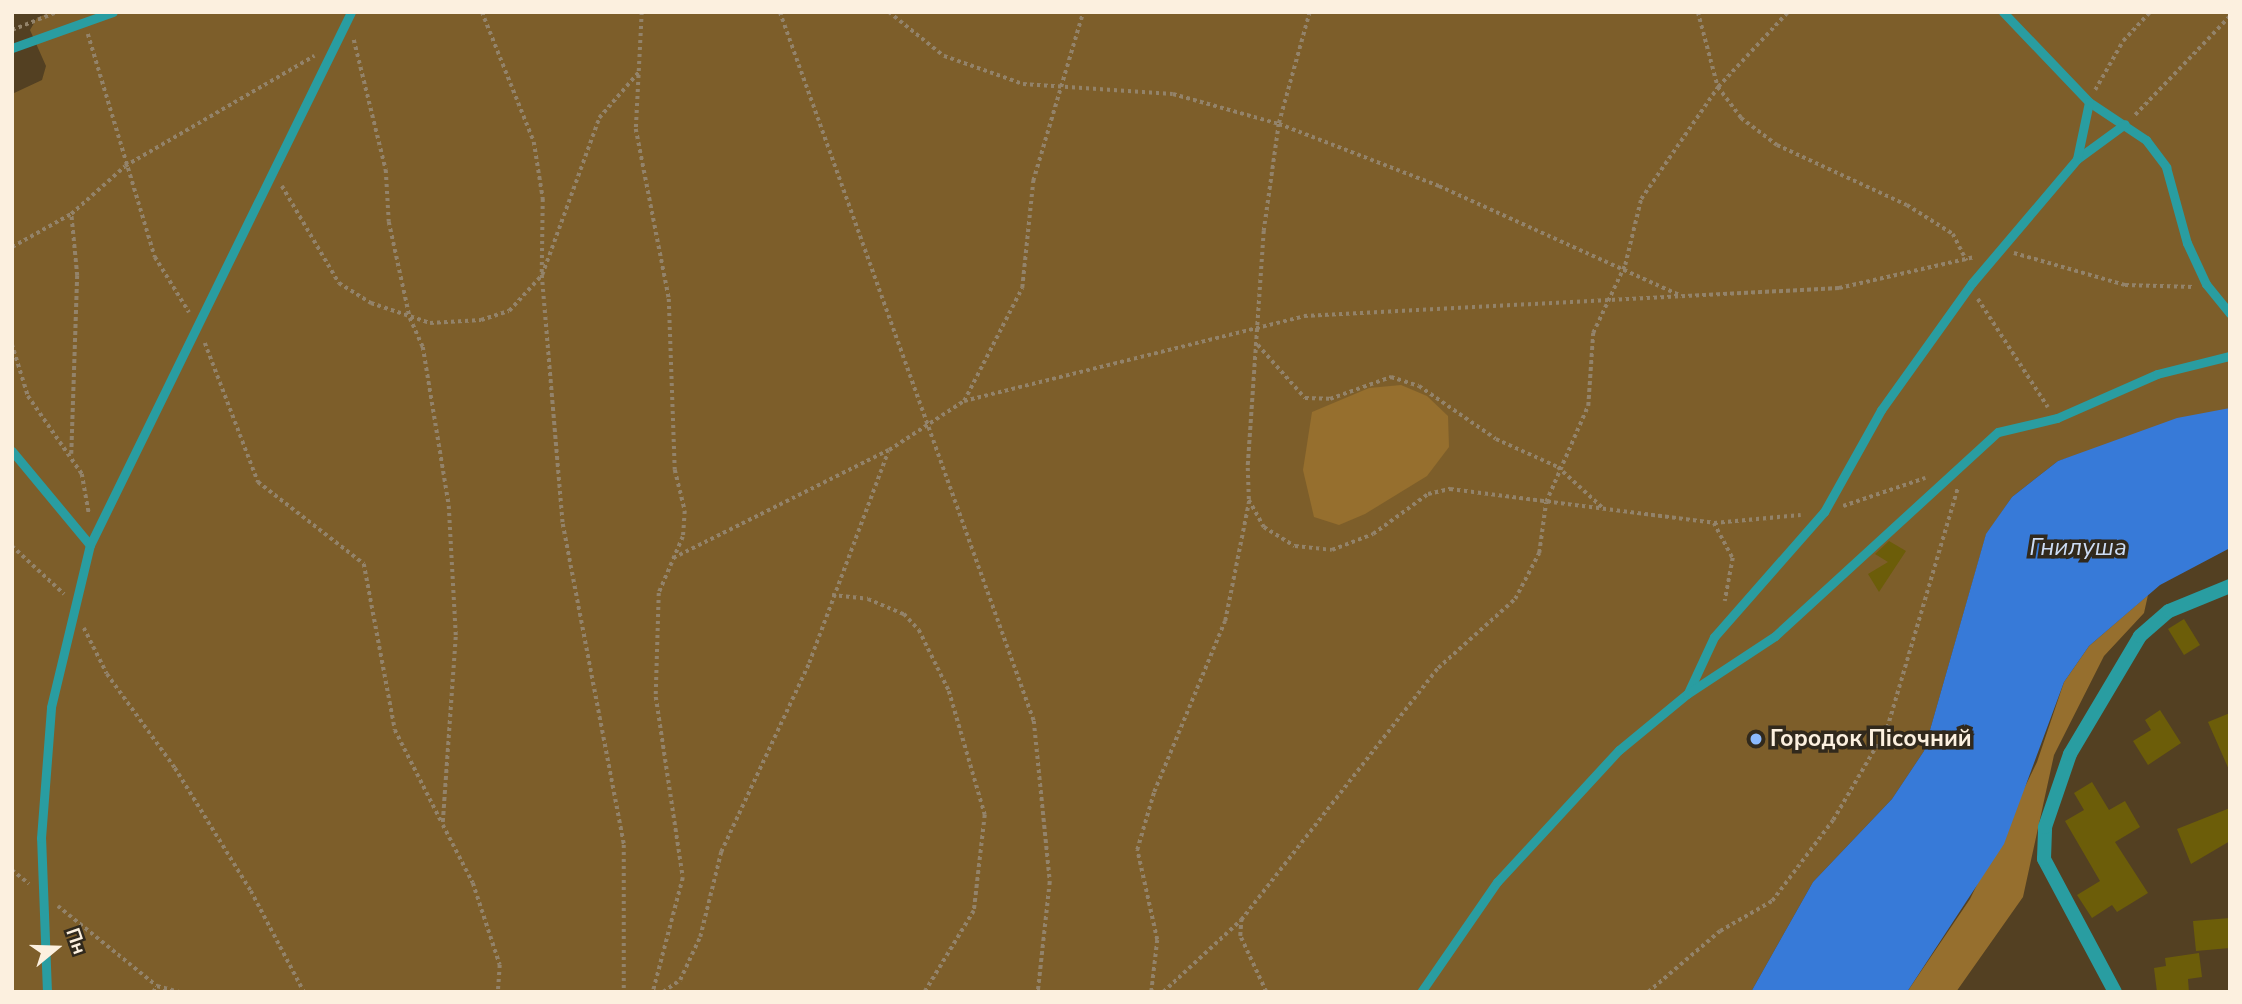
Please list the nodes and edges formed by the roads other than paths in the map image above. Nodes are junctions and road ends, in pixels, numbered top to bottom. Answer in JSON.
{"nodes":[{"id":1,"x":113,"y":12,"type":"edge"},
{"id":2,"x":2003,"y":12,"type":"edge"},
{"id":3,"x":349,"y":15,"type":"edge"},
{"id":4,"x":12,"y":48,"type":"edge"},
{"id":5,"x":2089,"y":102,"type":"junction"},
{"id":6,"x":2125,"y":124,"type":"junction"},
{"id":7,"x":2077,"y":159,"type":"junction"},
{"id":8,"x":2230,"y":314,"type":"edge"},
{"id":9,"x":2230,"y":356,"type":"edge"},
{"id":10,"x":12,"y":451,"type":"edge"},
{"id":11,"x":90,"y":545,"type":"junction"},
{"id":12,"x":2230,"y":586,"type":"edge"},
{"id":13,"x":1687,"y":694,"type":"junction"},
{"id":14,"x":47,"y":992,"type":"edge"},
{"id":15,"x":1422,"y":992,"type":"edge"},
{"id":16,"x":2115,"y":992,"type":"edge"}],
"edges":[{"from":1,"to":4,"type":"lane"},
{"from":2,"to":5,"type":"lane"},
{"from":3,"to":11,"type":"lane"},
{"from":5,"to":6,"type":"lane"},
{"from":5,"to":7,"type":"lane"},
{"from":6,"to":7,"type":"lane"},
{"from":6,"to":8,"type":"lane"},
{"from":7,"to":13,"type":"lane"},
{"from":9,"to":13,"type":"lane"},
{"from":10,"to":11,"type":"lane"},
{"from":11,"to":14,"type":"lane"},
{"from":12,"to":16,"type":"street"},
{"from":13,"to":15,"type":"lane"}]}
